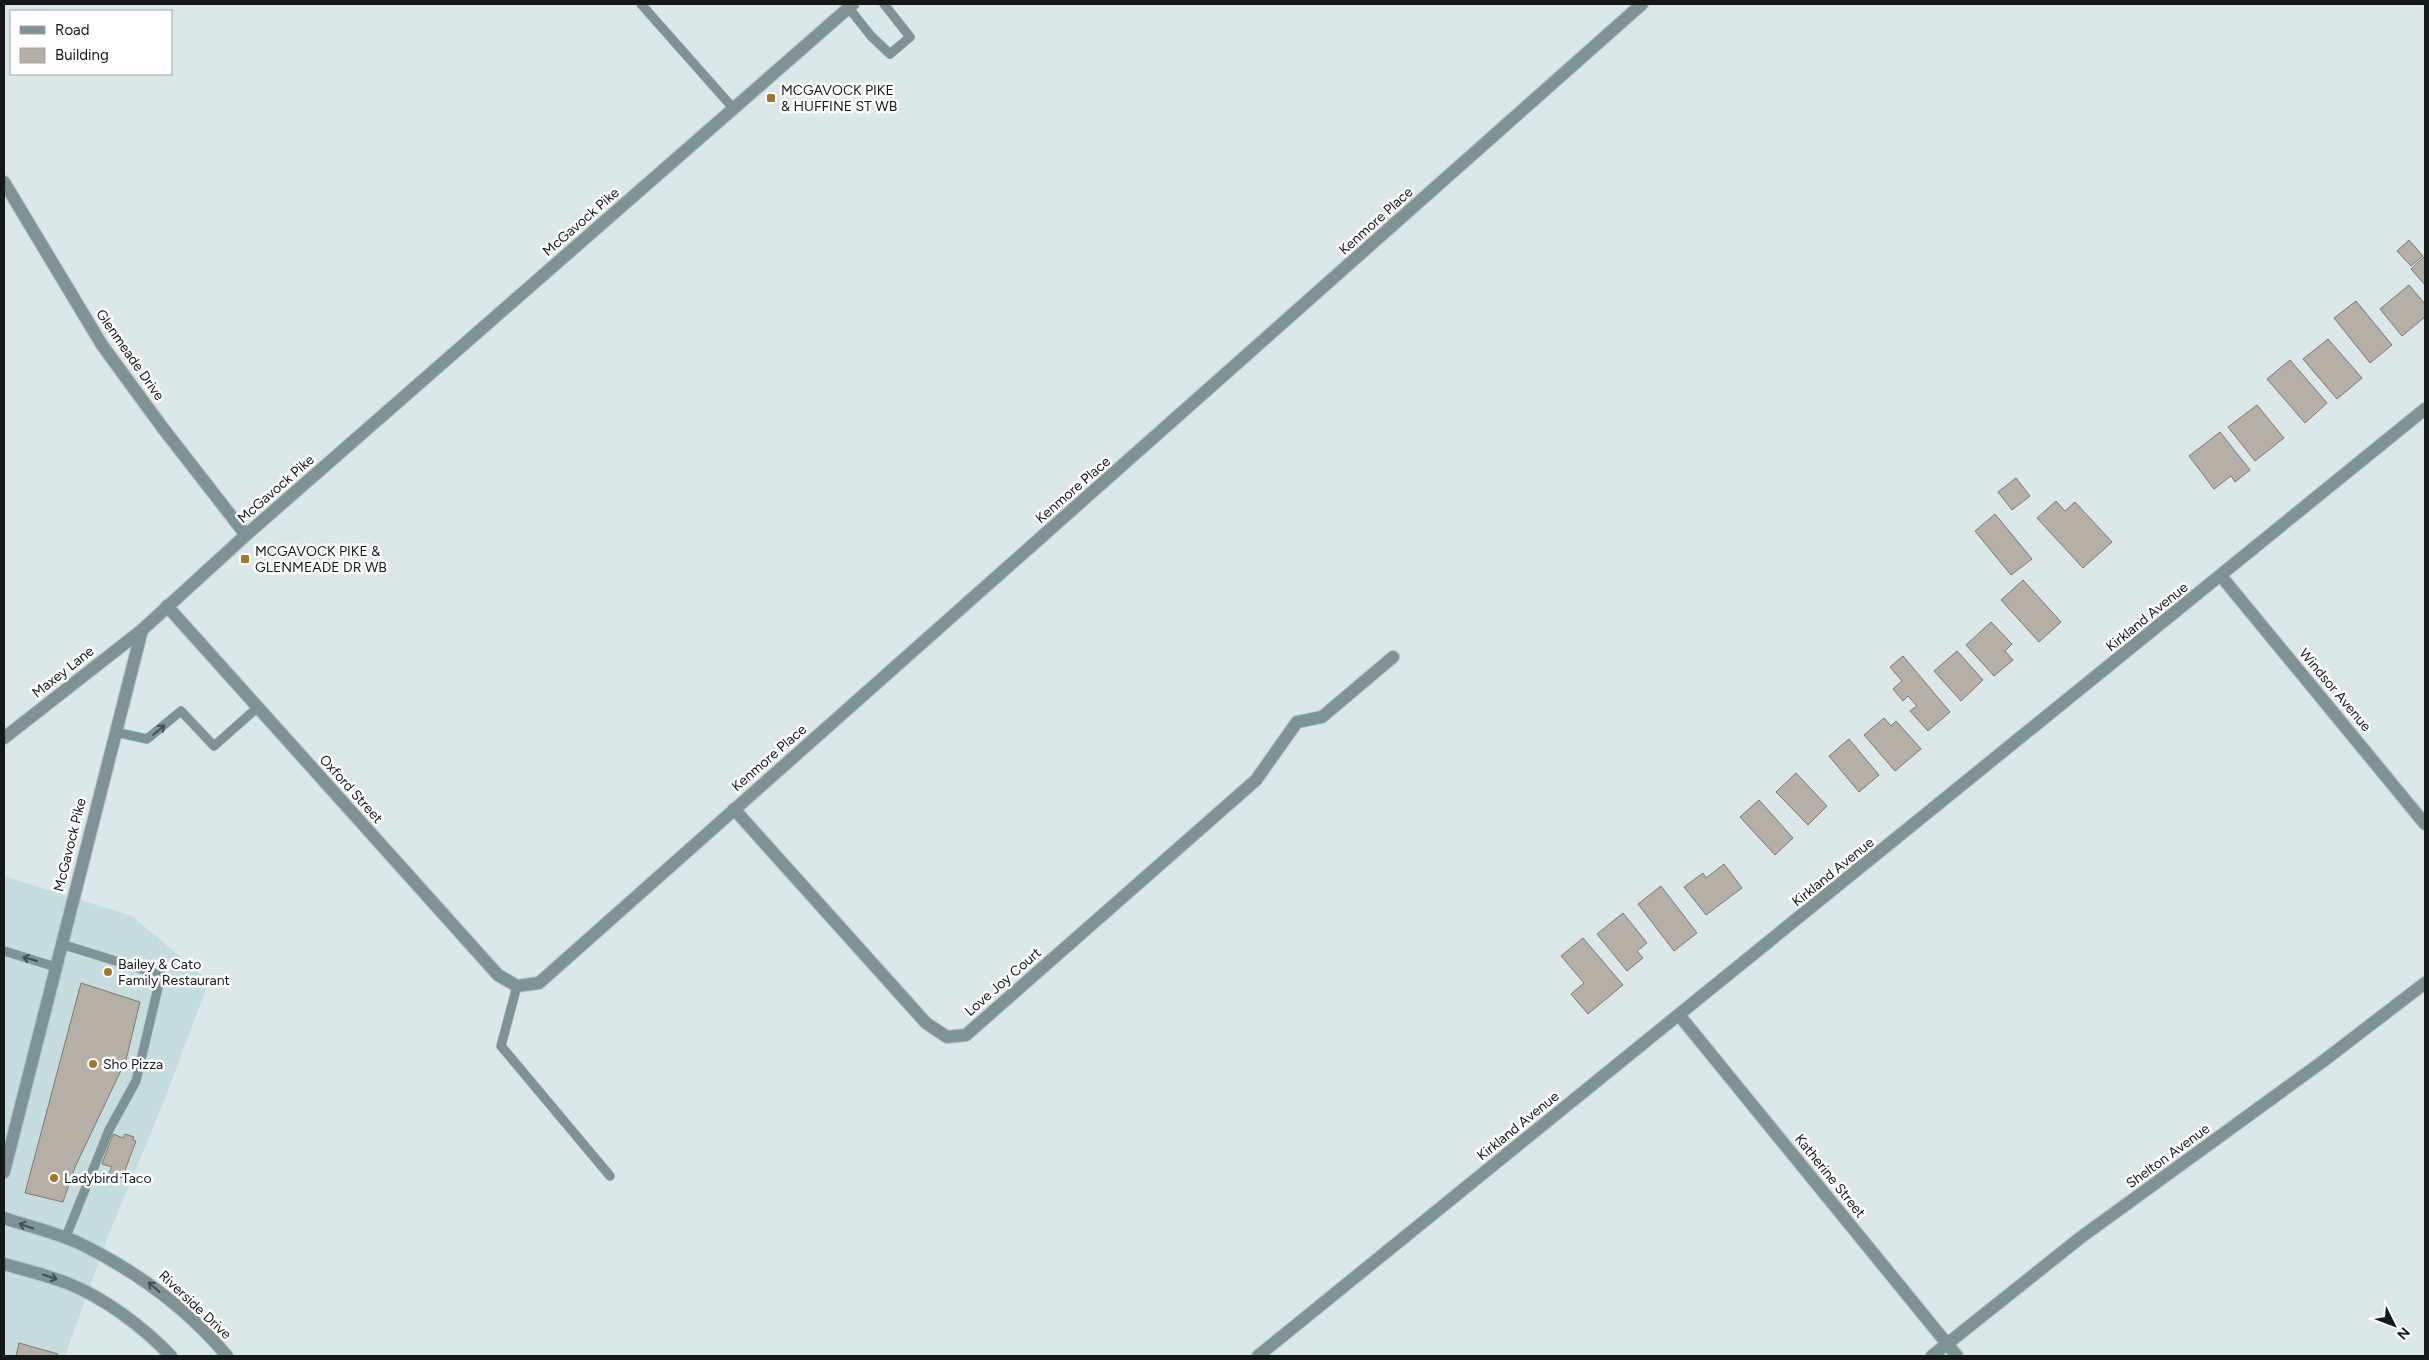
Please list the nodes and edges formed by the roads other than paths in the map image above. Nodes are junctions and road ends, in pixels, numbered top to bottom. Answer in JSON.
{"nodes":[{"id":1,"x":641,"y":4,"type":"edge"},
{"id":2,"x":884,"y":4,"type":"edge"},
{"id":3,"x":1642,"y":4,"type":"edge"},
{"id":4,"x":851,"y":6,"type":"edge"},
{"id":5,"x":733,"y":108,"type":"junction"},
{"id":6,"x":4,"y":182,"type":"edge"},
{"id":7,"x":2425,"y":409,"type":"edge"},
{"id":8,"x":246,"y":535,"type":"junction"},
{"id":9,"x":2221,"y":576,"type":"junction"},
{"id":10,"x":167,"y":606,"type":"junction"},
{"id":11,"x":142,"y":630,"type":"junction"},
{"id":12,"x":1393,"y":657,"type":"dead end"},
{"id":13,"x":258,"y":707,"type":"junction"},
{"id":14,"x":115,"y":732,"type":"junction"},
{"id":15,"x":4,"y":738,"type":"edge"},
{"id":16,"x":734,"y":809,"type":"junction"},
{"id":17,"x":2425,"y":824,"type":"edge"},
{"id":18,"x":61,"y":944,"type":"junction"},
{"id":19,"x":4,"y":951,"type":"edge"},
{"id":20,"x":56,"y":966,"type":"junction"},
{"id":21,"x":2425,"y":983,"type":"edge"},
{"id":22,"x":517,"y":986,"type":"junction"},
{"id":23,"x":1679,"y":1015,"type":"junction"},
{"id":24,"x":4,"y":1172,"type":"edge"},
{"id":25,"x":610,"y":1176,"type":"dead end"},
{"id":26,"x":4,"y":1218,"type":"edge"},
{"id":27,"x":66,"y":1239,"type":"junction"},
{"id":28,"x":4,"y":1264,"type":"edge"},
{"id":29,"x":1947,"y":1344,"type":"junction"},
{"id":30,"x":170,"y":1356,"type":"edge"},
{"id":31,"x":227,"y":1356,"type":"edge"},
{"id":32,"x":1258,"y":1356,"type":"edge"},
{"id":33,"x":1932,"y":1356,"type":"edge"},
{"id":34,"x":1957,"y":1356,"type":"edge"}],
"edges":[{"from":1,"to":5,"type":"lane"},
{"from":2,"to":4,"type":"lane"},
{"from":3,"to":16,"type":"street","name":"Kenmore Place"},
{"from":4,"to":5,"type":"street","name":"McGavock Pike"},
{"from":5,"to":8,"type":"street","name":"McGavock Pike"},
{"from":6,"to":8,"type":"street","name":"Glenmeade Drive"},
{"from":7,"to":9,"type":"street","name":"Kirkland Avenue"},
{"from":8,"to":10,"type":"street","name":"McGavock Pike"},
{"from":9,"to":17,"type":"street","name":"Windsor Avenue"},
{"from":9,"to":23,"type":"street","name":"Kirkland Avenue"},
{"from":10,"to":11,"type":"street","name":"McGavock Pike"},
{"from":10,"to":13,"type":"street","name":"Oxford Street"},
{"from":11,"to":14,"type":"street","name":"McGavock Pike"},
{"from":11,"to":15,"type":"street","name":"Maxey Lane"},
{"from":12,"to":16,"type":"street","name":"Love Joy Court"},
{"from":14,"to":13,"type":"lane","one_way":true},
{"from":13,"to":22,"type":"street","name":"Oxford Street"},
{"from":14,"to":18,"type":"street","name":"McGavock Pike"},
{"from":16,"to":22,"type":"street","name":"Kenmore Place"},
{"from":18,"to":20,"type":"street","name":"McGavock Pike"},
{"from":18,"to":27,"type":"lane"},
{"from":20,"to":19,"type":"lane","one_way":true},
{"from":20,"to":24,"type":"street","name":"McGavock Pike"},
{"from":21,"to":29,"type":"street","name":"Shelton Avenue"},
{"from":22,"to":25,"type":"lane"},
{"from":23,"to":29,"type":"street","name":"Katherine Street"},
{"from":23,"to":32,"type":"street","name":"Kirkland Avenue"},
{"from":27,"to":26,"type":"street","name":"Riverside Drive","one_way":true},
{"from":31,"to":27,"type":"street","name":"Riverside Drive","one_way":true},
{"from":28,"to":30,"type":"street","one_way":true},
{"from":29,"to":33,"type":"street","name":"Shelton Avenue"},
{"from":29,"to":34,"type":"street","name":"Katherine Street"}]}
